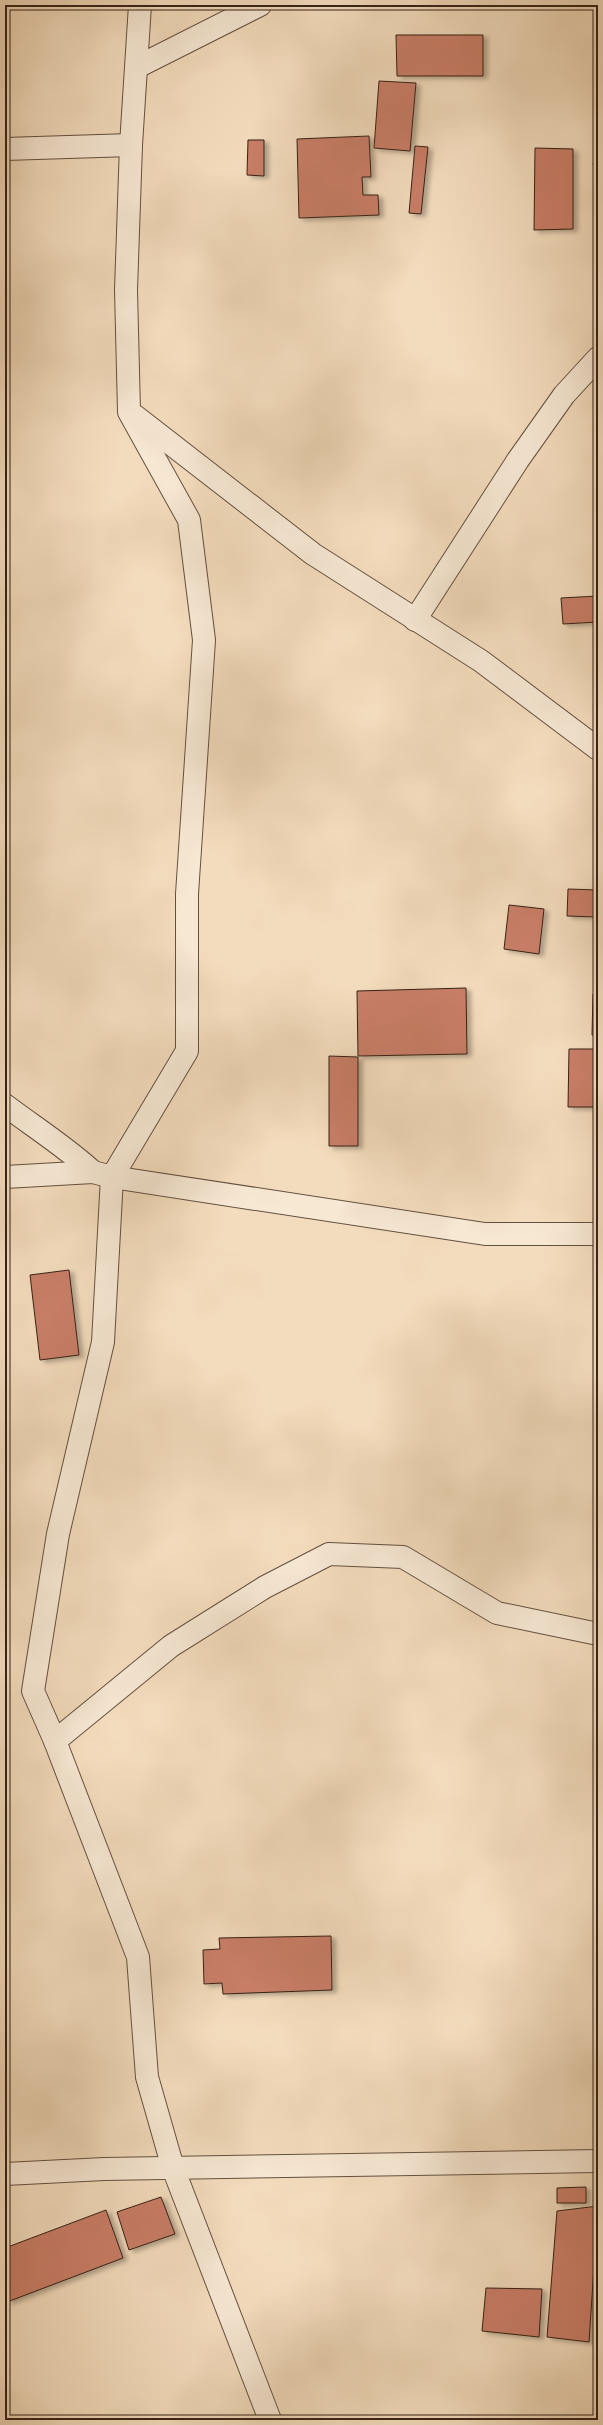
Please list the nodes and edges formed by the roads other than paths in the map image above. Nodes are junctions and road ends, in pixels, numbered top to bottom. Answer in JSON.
{"nodes":[{"id":1,"x":140,"y":5,"type":"edge"},
{"id":2,"x":260,"y":5,"type":"edge"},
{"id":3,"x":137,"y":67,"type":"junction"},
{"id":4,"x":131,"y":145,"type":"junction"},
{"id":5,"x":5,"y":149,"type":"edge"},
{"id":6,"x":598,"y":358,"type":"edge"},
{"id":7,"x":129,"y":412,"type":"junction"},
{"id":8,"x":415,"y":620,"type":"junction"},
{"id":9,"x":598,"y":749,"type":"edge"},
{"id":10,"x":5,"y":1105,"type":"edge"},
{"id":11,"x":103,"y":1174,"type":"junction"},
{"id":12,"x":5,"y":1177,"type":"edge"},
{"id":13,"x":598,"y":1234,"type":"edge"},
{"id":14,"x":598,"y":1634,"type":"edge"},
{"id":15,"x":55,"y":1741,"type":"junction"},
{"id":16,"x":598,"y":2161,"type":"edge"},
{"id":17,"x":173,"y":2168,"type":"junction"},
{"id":18,"x":5,"y":2174,"type":"edge"},
{"id":19,"x":270,"y":2420,"type":"edge"}],
"edges":[{"from":1,"to":3,"type":"street"},
{"from":2,"to":3,"type":"street"},
{"from":3,"to":4,"type":"street"},
{"from":4,"to":5,"type":"street"},
{"from":4,"to":7,"type":"street"},
{"from":6,"to":8,"type":"street"},
{"from":7,"to":8,"type":"street"},
{"from":7,"to":11,"type":"street"},
{"from":8,"to":9,"type":"street"},
{"from":10,"to":11,"type":"street"},
{"from":11,"to":12,"type":"street"},
{"from":11,"to":13,"type":"street"},
{"from":11,"to":15,"type":"street"},
{"from":14,"to":15,"type":"street"},
{"from":15,"to":17,"type":"street"},
{"from":16,"to":17,"type":"street"},
{"from":17,"to":18,"type":"street"},
{"from":17,"to":19,"type":"street"}]}
